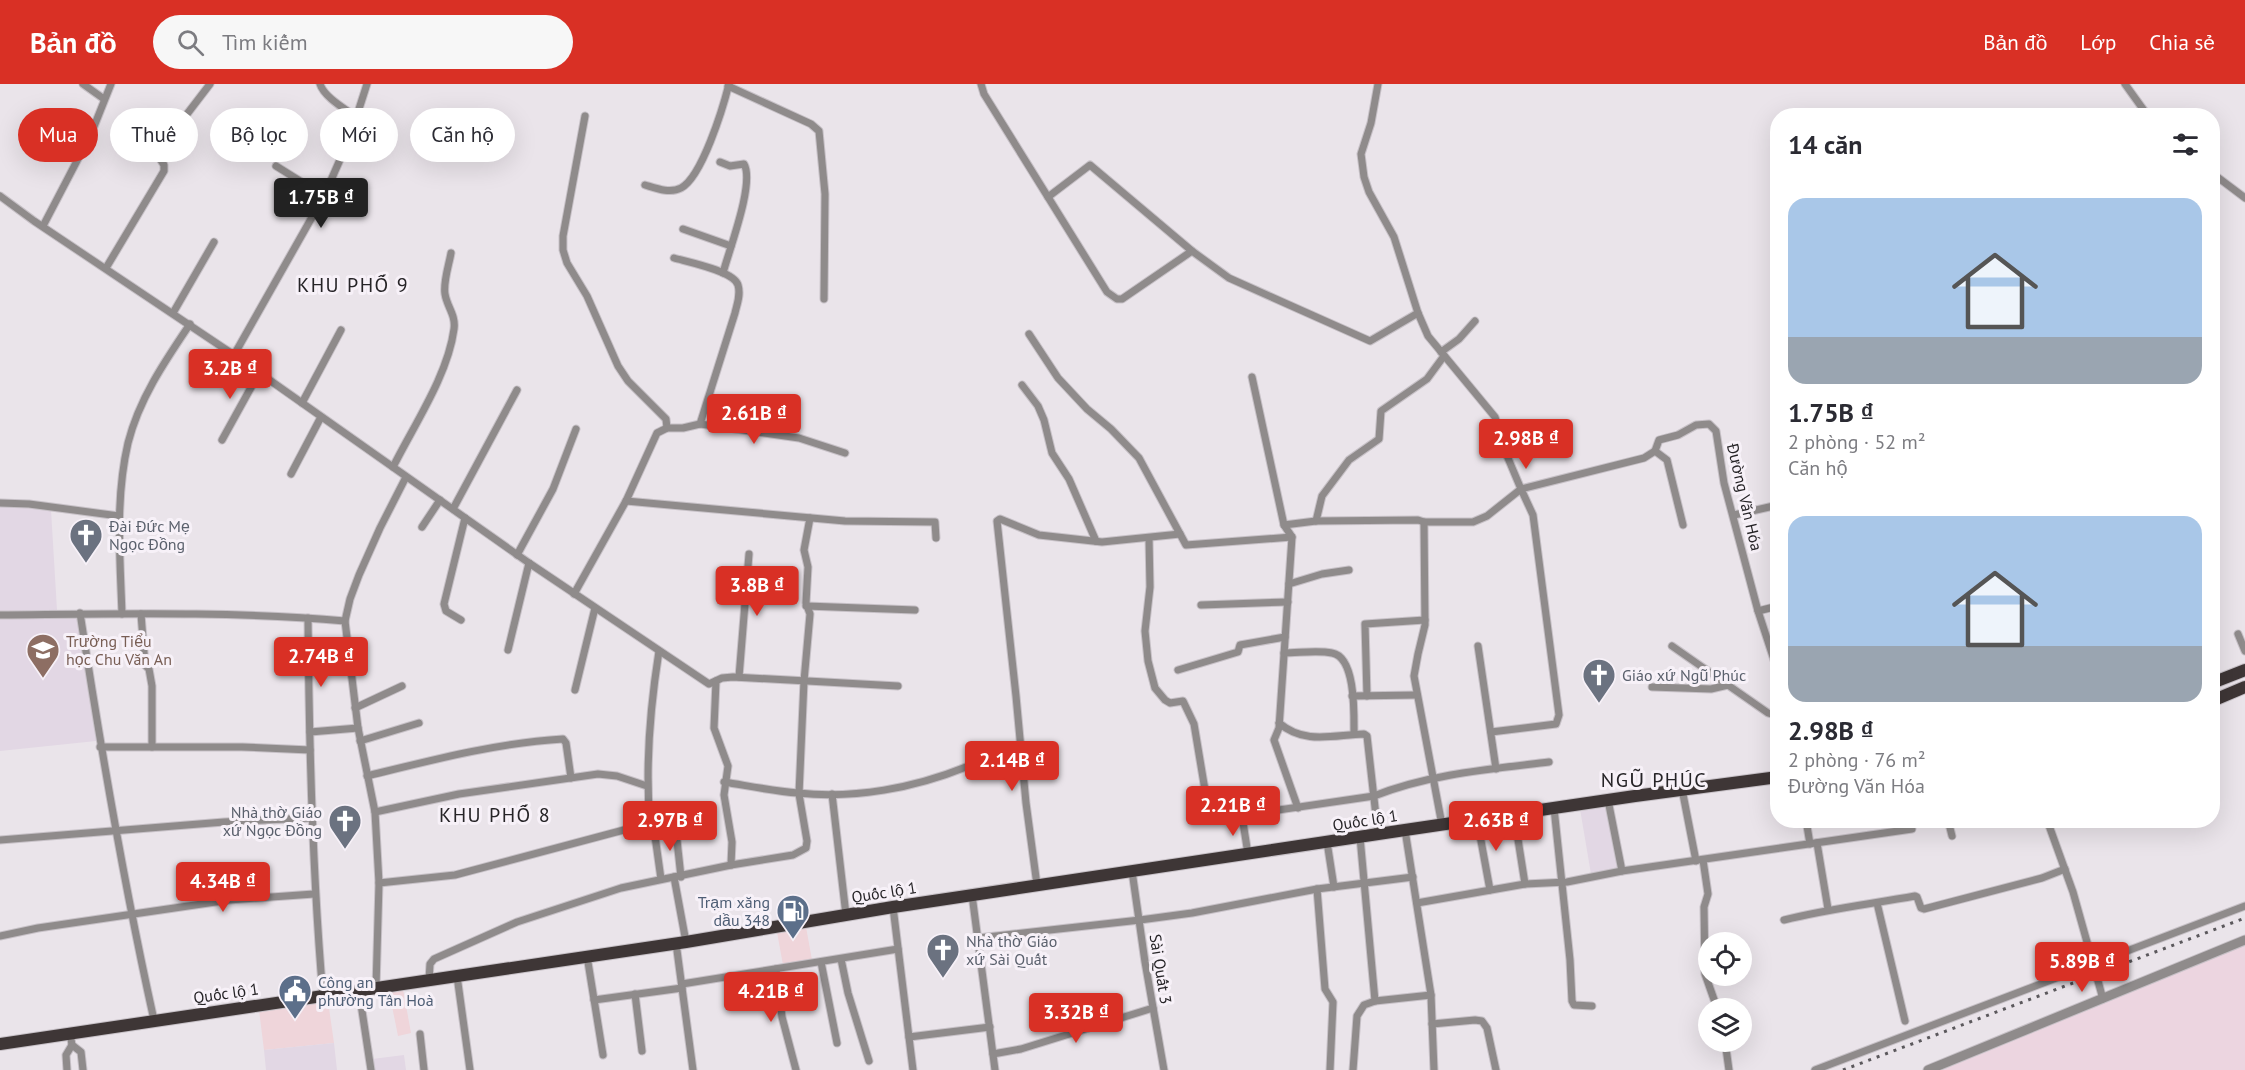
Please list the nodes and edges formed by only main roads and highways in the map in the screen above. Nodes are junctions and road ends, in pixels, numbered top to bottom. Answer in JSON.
{"nodes":[{"id":1,"x":2245,"y":670,"type":"edge"},
{"id":2,"x":2220,"y":681,"type":"edge"},
{"id":3,"x":2245,"y":687,"type":"edge"},
{"id":4,"x":2220,"y":698,"type":"edge"},
{"id":5,"x":1770,"y":777,"type":"edge"},
{"id":6,"x":0,"y":1044,"type":"edge"}],
"edges":[{"from":1,"to":2,"type":"highway"},
{"from":3,"to":4,"type":"highway"},
{"from":5,"to":6,"type":"highway","name":"Quốc lộ 1"}]}
